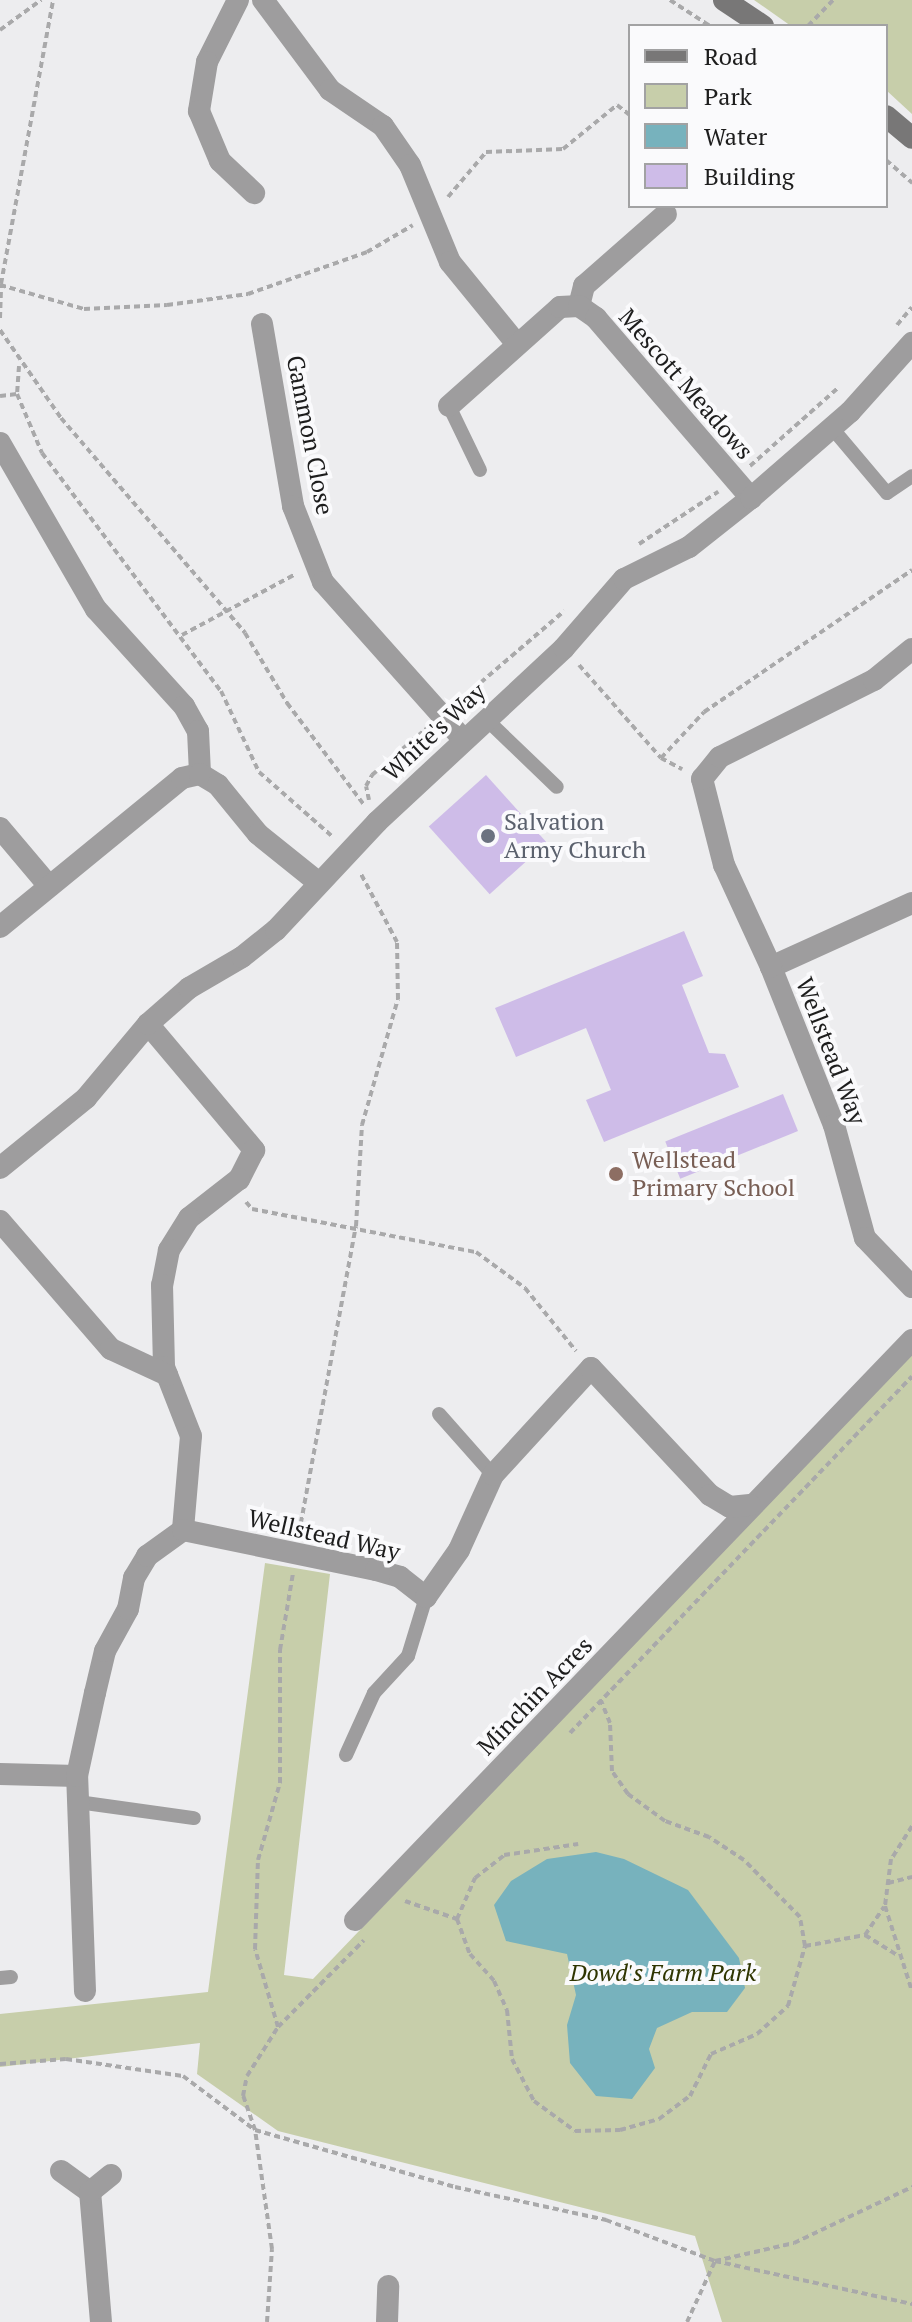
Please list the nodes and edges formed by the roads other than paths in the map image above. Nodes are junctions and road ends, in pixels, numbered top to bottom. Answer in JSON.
{"nodes":[{"id":1,"x":238,"y":0,"type":"edge"},
{"id":2,"x":263,"y":0,"type":"edge"},
{"id":3,"x":724,"y":0,"type":"edge"},
{"id":4,"x":760,"y":24,"type":"edge"},
{"id":5,"x":888,"y":118,"type":"edge"},
{"id":6,"x":912,"y":138,"type":"edge"},
{"id":7,"x":254,"y":193,"type":"dead end"},
{"id":8,"x":666,"y":214,"type":"dead end"},
{"id":9,"x":579,"y":306,"type":"junction"},
{"id":10,"x":262,"y":324,"type":"dead end"},
{"id":11,"x":516,"y":343,"type":"junction"},
{"id":12,"x":912,"y":343,"type":"edge"},
{"id":13,"x":449,"y":406,"type":"joint"},
{"id":14,"x":832,"y":428,"type":"junction"},
{"id":15,"x":0,"y":443,"type":"edge"},
{"id":16,"x":480,"y":470,"type":"dead end"},
{"id":17,"x":912,"y":476,"type":"edge"},
{"id":18,"x":751,"y":498,"type":"junction"},
{"id":19,"x":912,"y":649,"type":"edge"},
{"id":20,"x":486,"y":719,"type":"junction"},
{"id":21,"x":463,"y":739,"type":"junction"},
{"id":22,"x":200,"y":774,"type":"junction"},
{"id":23,"x":557,"y":787,"type":"dead end"},
{"id":24,"x":0,"y":828,"type":"edge"},
{"id":25,"x":319,"y":883,"type":"junction"},
{"id":26,"x":49,"y":886,"type":"junction"},
{"id":27,"x":912,"y":903,"type":"edge"},
{"id":28,"x":0,"y":927,"type":"edge"},
{"id":29,"x":771,"y":967,"type":"junction"},
{"id":30,"x":148,"y":1024,"type":"junction"},
{"id":31,"x":0,"y":1168,"type":"edge"},
{"id":32,"x":0,"y":1180,"type":"edge"},
{"id":33,"x":0,"y":1190,"type":"edge"},
{"id":34,"x":0,"y":1221,"type":"edge"},
{"id":35,"x":912,"y":1287,"type":"edge"},
{"id":36,"x":912,"y":1340,"type":"edge"},
{"id":37,"x":167,"y":1375,"type":"junction"},
{"id":38,"x":439,"y":1414,"type":"dead end"},
{"id":39,"x":493,"y":1475,"type":"junction"},
{"id":40,"x":750,"y":1505,"type":"junction"},
{"id":41,"x":183,"y":1530,"type":"junction"},
{"id":42,"x":426,"y":1597,"type":"junction"},
{"id":43,"x":346,"y":1755,"type":"dead end"},
{"id":44,"x":0,"y":1774,"type":"edge"},
{"id":45,"x":77,"y":1776,"type":"junction"},
{"id":46,"x":78,"y":1802,"type":"junction"},
{"id":47,"x":194,"y":1818,"type":"dead end"},
{"id":48,"x":355,"y":1920,"type":"dead end"},
{"id":49,"x":85,"y":1991,"type":"dead end"},
{"id":50,"x":61,"y":2171,"type":"dead end"},
{"id":51,"x":111,"y":2175,"type":"dead end"},
{"id":52,"x":90,"y":2192,"type":"junction"},
{"id":53,"x":388,"y":2286,"type":"dead end"},
{"id":54,"x":101,"y":2322,"type":"edge"},
{"id":55,"x":387,"y":2322,"type":"edge"}],
"edges":[{"from":1,"to":7,"type":"street"},
{"from":2,"to":11,"type":"street"},
{"from":3,"to":4,"type":"main road"},
{"from":5,"to":6,"type":"main road"},
{"from":8,"to":9,"type":"street"},
{"from":9,"to":11,"type":"street"},
{"from":9,"to":18,"type":"street","name":"Mescott Meadows"},
{"from":10,"to":21,"type":"street","name":"Gammon Close"},
{"from":11,"to":13,"type":"street"},
{"from":12,"to":14,"type":"street","name":"White's Way"},
{"from":13,"to":16,"type":"lane"},
{"from":14,"to":17,"type":"lane"},
{"from":14,"to":18,"type":"street","name":"White's Way"},
{"from":15,"to":22,"type":"street"},
{"from":18,"to":20,"type":"street","name":"White's Way"},
{"from":19,"to":29,"type":"street"},
{"from":20,"to":21,"type":"street","name":"White's Way"},
{"from":20,"to":23,"type":"lane"},
{"from":21,"to":25,"type":"street","name":"White's Way"},
{"from":22,"to":25,"type":"street"},
{"from":22,"to":26,"type":"street"},
{"from":24,"to":26,"type":"street"},
{"from":25,"to":30,"type":"street","name":"White's Way"},
{"from":26,"to":28,"type":"street"},
{"from":27,"to":29,"type":"street","name":"Wellstead Way"},
{"from":29,"to":35,"type":"street","name":"Wellstead Way"},
{"from":30,"to":31,"type":"street","name":"White's Way"},
{"from":30,"to":37,"type":"street"},
{"from":32,"to":33,"type":"street"},
{"from":34,"to":37,"type":"street"},
{"from":36,"to":40,"type":"street"},
{"from":37,"to":41,"type":"street"},
{"from":38,"to":39,"type":"lane"},
{"from":39,"to":40,"type":"street"},
{"from":39,"to":42,"type":"street"},
{"from":40,"to":48,"type":"street","name":"Minchin Acres"},
{"from":41,"to":42,"type":"street","name":"Wellstead Way"},
{"from":41,"to":45,"type":"street"},
{"from":42,"to":43,"type":"lane"},
{"from":44,"to":45,"type":"street"},
{"from":45,"to":46,"type":"street"},
{"from":46,"to":47,"type":"lane"},
{"from":46,"to":49,"type":"street"},
{"from":50,"to":52,"type":"street"},
{"from":51,"to":52,"type":"street"},
{"from":52,"to":54,"type":"street"},
{"from":53,"to":55,"type":"street"}]}
